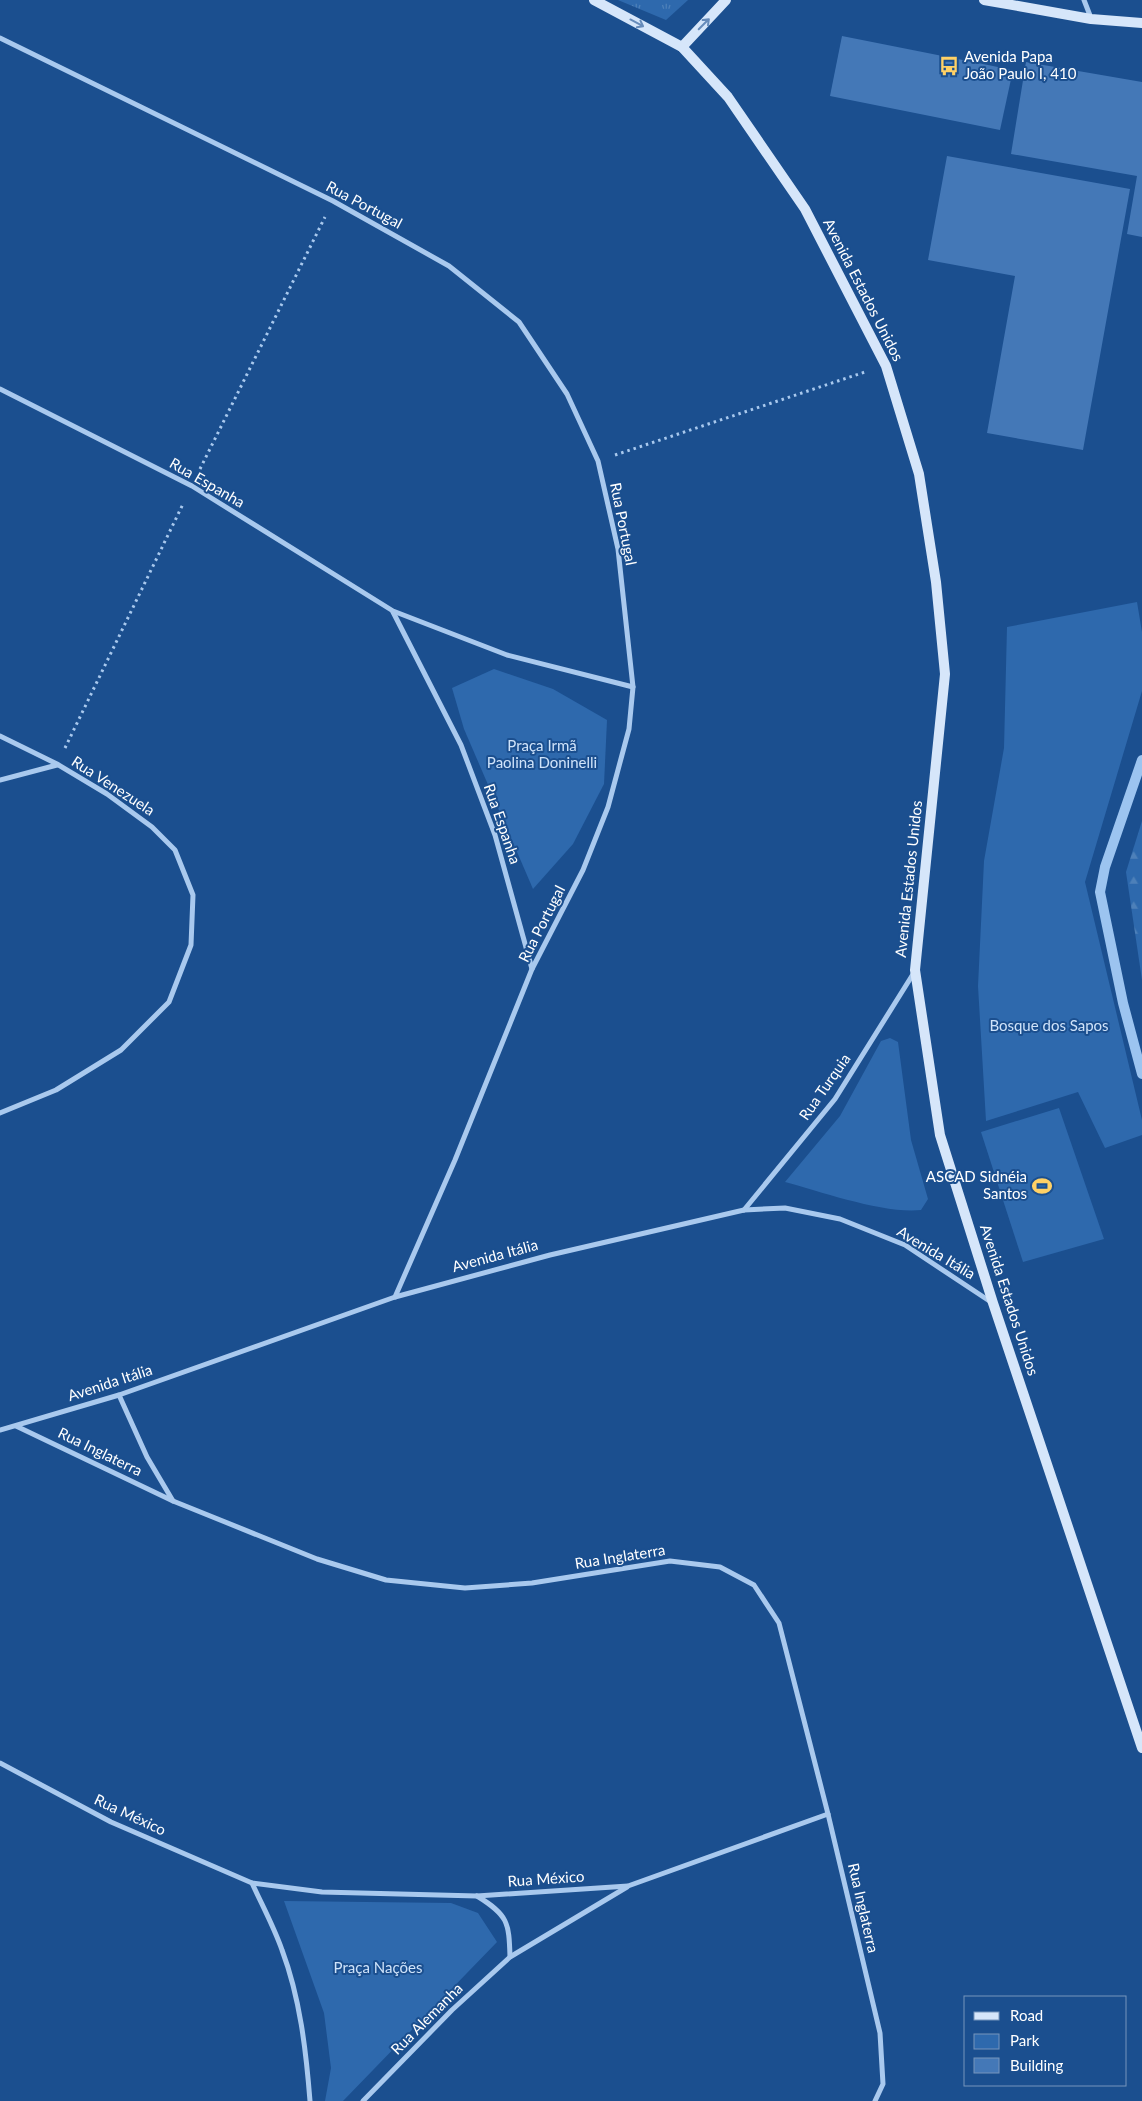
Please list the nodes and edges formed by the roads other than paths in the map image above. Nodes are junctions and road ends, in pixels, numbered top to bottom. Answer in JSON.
{"nodes":[{"id":1,"x":594,"y":0,"type":"edge"},
{"id":2,"x":726,"y":0,"type":"edge"},
{"id":3,"x":984,"y":0,"type":"edge"},
{"id":4,"x":1084,"y":0,"type":"edge"},
{"id":5,"x":1091,"y":19,"type":"junction"},
{"id":6,"x":1142,"y":23,"type":"edge"},
{"id":7,"x":0,"y":38,"type":"edge"},
{"id":8,"x":682,"y":47,"type":"junction"},
{"id":9,"x":0,"y":388,"type":"edge"},
{"id":10,"x":393,"y":612,"type":"junction"},
{"id":11,"x":634,"y":687,"type":"junction"},
{"id":12,"x":0,"y":736,"type":"edge"},
{"id":13,"x":57,"y":764,"type":"junction"},
{"id":14,"x":0,"y":780,"type":"edge"},
{"id":15,"x":532,"y":969,"type":"junction"},
{"id":16,"x":915,"y":970,"type":"junction"},
{"id":17,"x":0,"y":1113,"type":"edge"},
{"id":18,"x":744,"y":1210,"type":"junction"},
{"id":19,"x":395,"y":1297,"type":"junction"},
{"id":20,"x":993,"y":1303,"type":"junction"},
{"id":21,"x":119,"y":1395,"type":"junction"},
{"id":22,"x":16,"y":1425,"type":"junction"},
{"id":23,"x":0,"y":1430,"type":"edge"},
{"id":24,"x":173,"y":1500,"type":"junction"},
{"id":25,"x":1142,"y":1748,"type":"edge"},
{"id":26,"x":0,"y":1763,"type":"edge"},
{"id":27,"x":828,"y":1814,"type":"junction"},
{"id":28,"x":252,"y":1883,"type":"junction"},
{"id":29,"x":628,"y":1886,"type":"junction"},
{"id":30,"x":477,"y":1896,"type":"junction"},
{"id":31,"x":510,"y":1957,"type":"junction"},
{"id":32,"x":310,"y":2101,"type":"edge"},
{"id":33,"x":363,"y":2101,"type":"edge"},
{"id":34,"x":875,"y":2101,"type":"edge"}],
"edges":[{"from":1,"to":8,"type":"street","name":"Avenida Estados Unidos","one_way":true},
{"from":8,"to":2,"type":"street","one_way":true},
{"from":3,"to":5,"type":"street"},
{"from":4,"to":5,"type":"street"},
{"from":5,"to":6,"type":"street"},
{"from":7,"to":11,"type":"street","name":"Rua Portugal"},
{"from":8,"to":16,"type":"street","name":"Avenida Estados Unidos"},
{"from":9,"to":10,"type":"street","name":"Rua Espanha"},
{"from":10,"to":11,"type":"street","name":"Rua Espanha"},
{"from":10,"to":15,"type":"street","name":"Rua Espanha"},
{"from":11,"to":15,"type":"street","name":"Rua Portugal"},
{"from":12,"to":13,"type":"street","name":"Rua Venezuela"},
{"from":13,"to":14,"type":"street"},
{"from":13,"to":17,"type":"street","name":"Rua Venezuela"},
{"from":15,"to":19,"type":"street","name":"Rua Portugal"},
{"from":16,"to":18,"type":"street","name":"Rua Turquia"},
{"from":16,"to":20,"type":"street","name":"Avenida Estados Unidos"},
{"from":18,"to":19,"type":"street","name":"Avenida Itália"},
{"from":18,"to":20,"type":"street","name":"Avenida Itália"},
{"from":19,"to":21,"type":"street","name":"Avenida Itália"},
{"from":20,"to":25,"type":"street","name":"Avenida Estados Unidos"},
{"from":21,"to":22,"type":"street","name":"Avenida Itália"},
{"from":21,"to":24,"type":"street","name":"Rua Inglaterra"},
{"from":22,"to":23,"type":"street","name":"Avenida Itália"},
{"from":22,"to":24,"type":"street","name":"Rua Inglaterra"},
{"from":24,"to":27,"type":"street","name":"Rua Inglaterra"},
{"from":26,"to":28,"type":"street","name":"Rua México"},
{"from":27,"to":29,"type":"street","name":"Rua México"},
{"from":27,"to":34,"type":"street","name":"Rua Inglaterra"},
{"from":28,"to":30,"type":"street","name":"Rua México"},
{"from":28,"to":32,"type":"street"},
{"from":29,"to":30,"type":"street","name":"Rua México"},
{"from":29,"to":31,"type":"street","name":"Rua Alemanha"},
{"from":30,"to":31,"type":"street"},
{"from":31,"to":33,"type":"street","name":"Rua Alemanha"}]}
